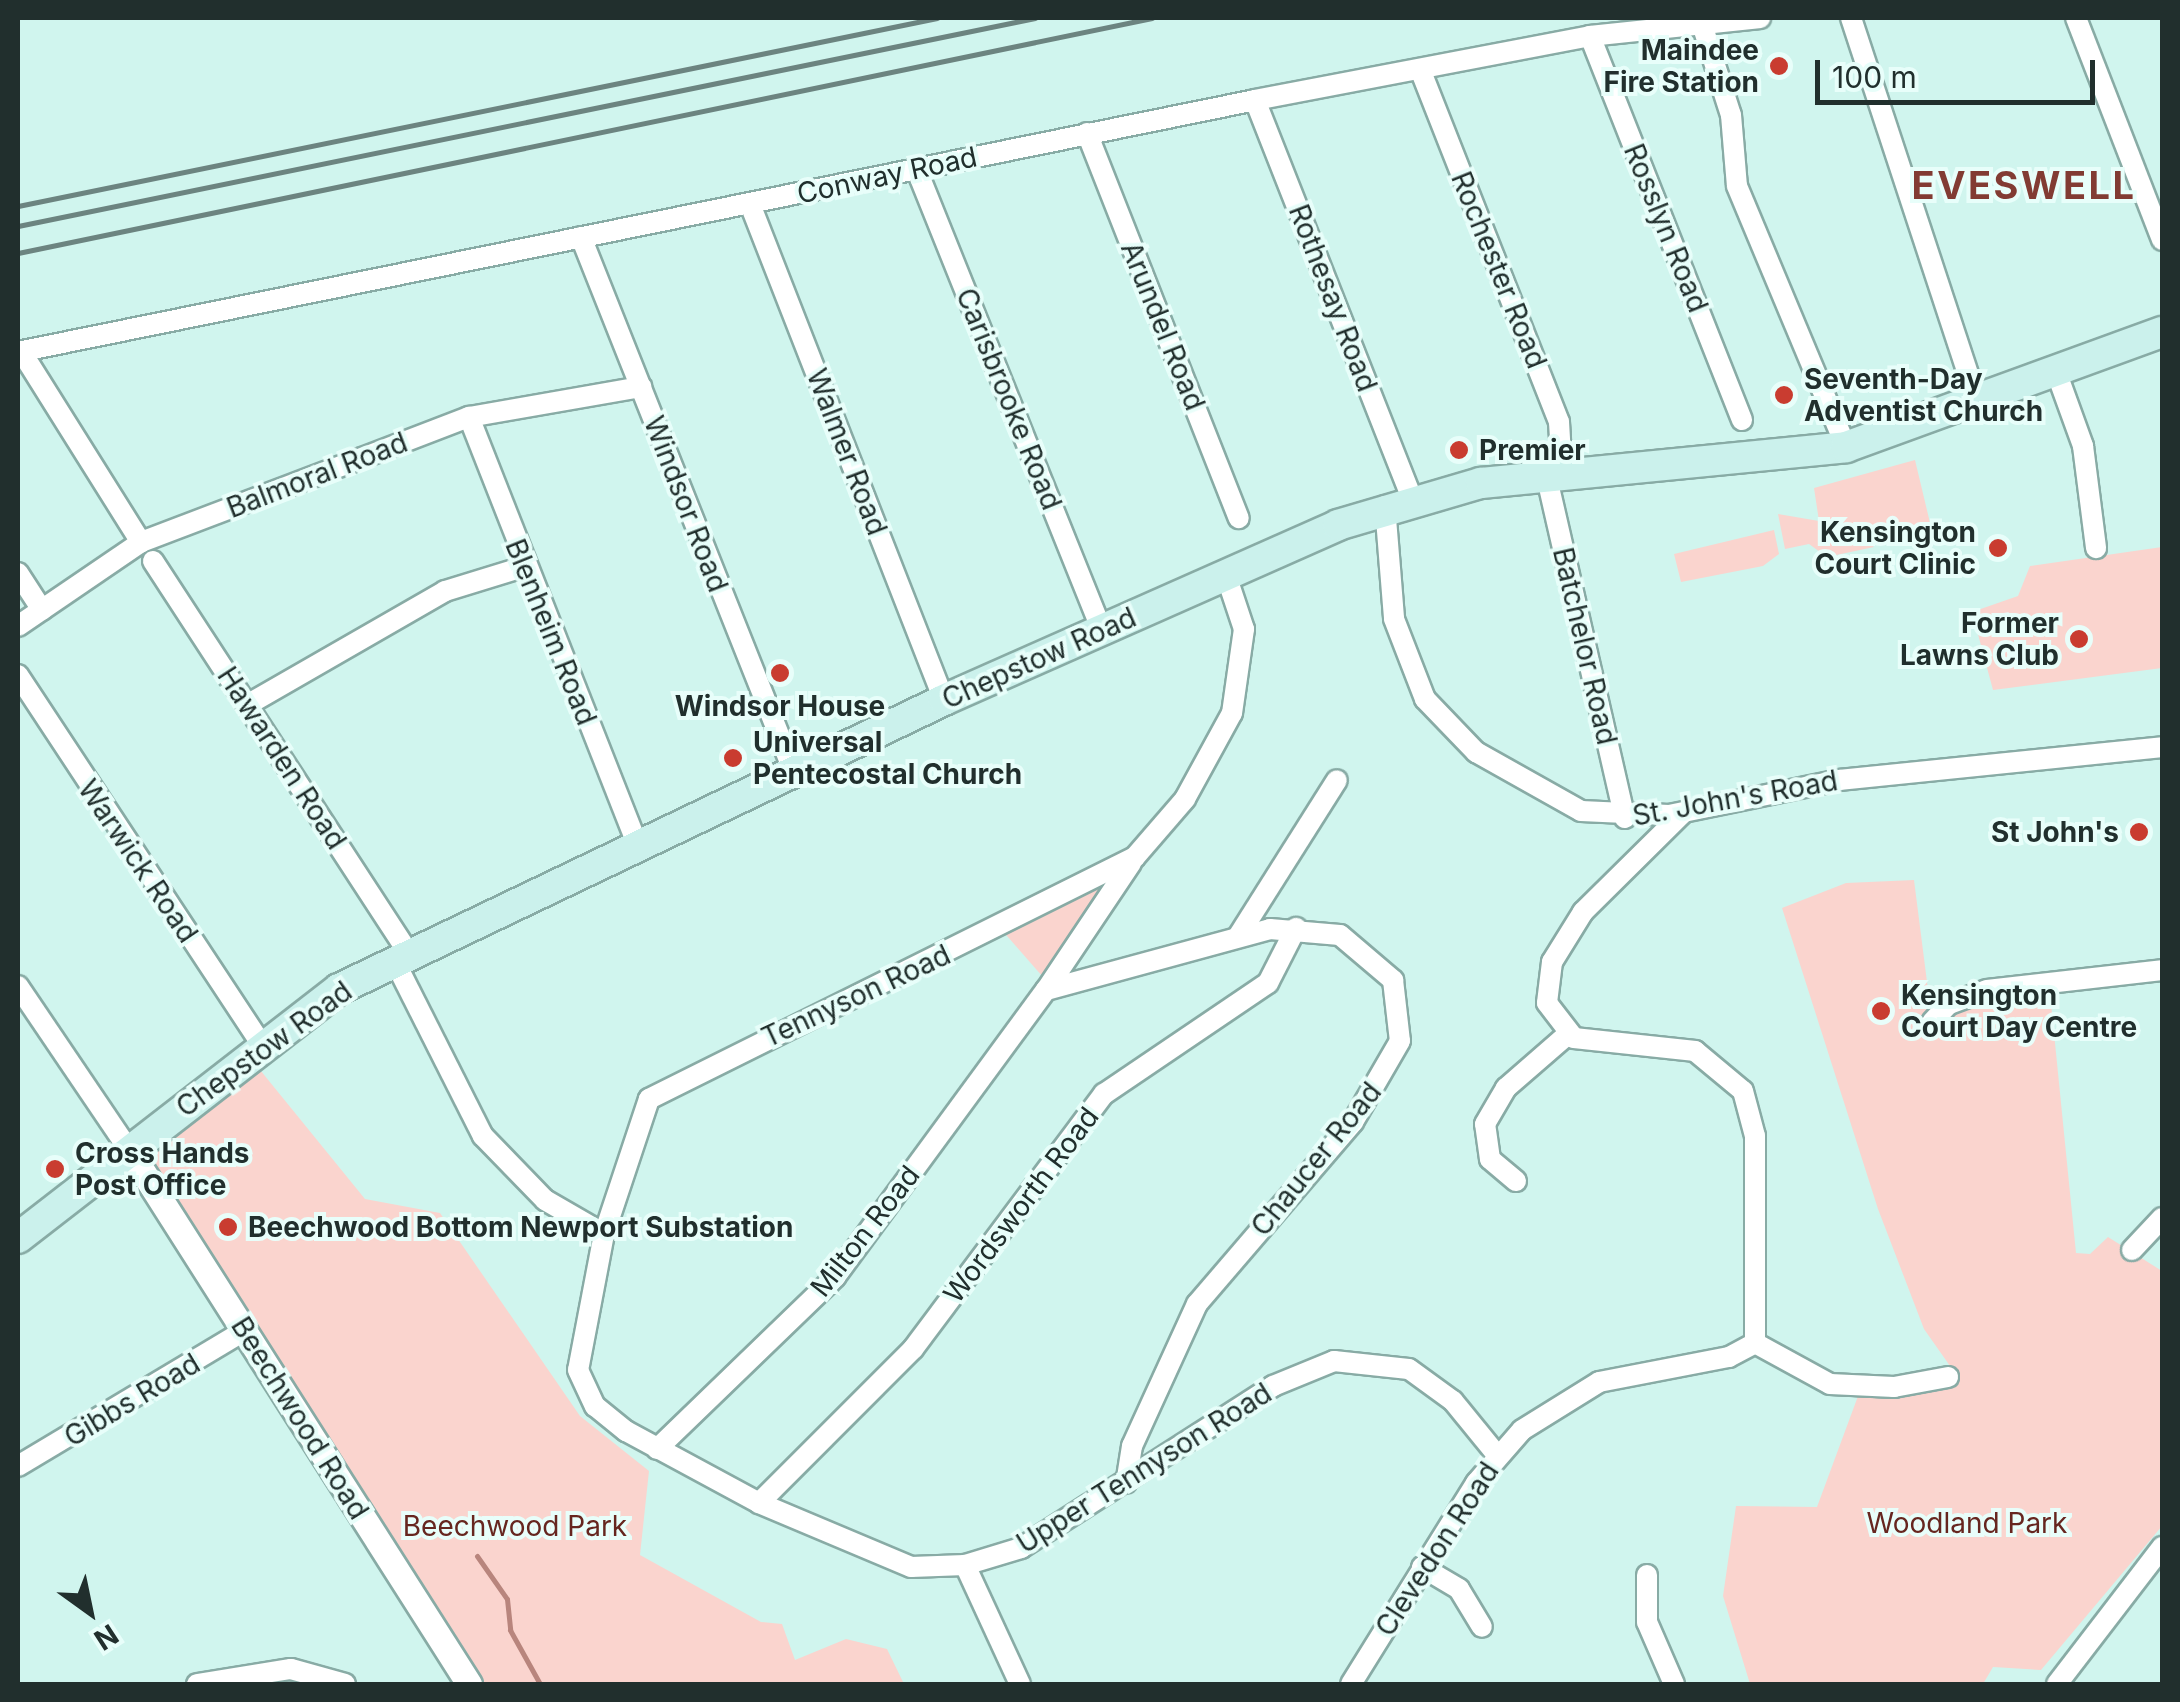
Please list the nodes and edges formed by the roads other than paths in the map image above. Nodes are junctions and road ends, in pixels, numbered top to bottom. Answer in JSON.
{"nodes":[{"id":1,"x":1760,"y":18,"type":"edge"},
{"id":2,"x":1851,"y":18,"type":"edge"},
{"id":3,"x":2076,"y":18,"type":"edge"},
{"id":4,"x":1702,"y":23,"type":"edge"},
{"id":5,"x":1590,"y":36,"type":"junction"},
{"id":6,"x":1420,"y":69,"type":"junction"},
{"id":7,"x":1255,"y":100,"type":"junction"},
{"id":8,"x":1088,"y":134,"type":"junction"},
{"id":9,"x":916,"y":168,"type":"junction"},
{"id":10,"x":750,"y":204,"type":"junction"},
{"id":11,"x":581,"y":237,"type":"junction"},
{"id":12,"x":2162,"y":240,"type":"edge"},
{"id":13,"x":2162,"y":332,"type":"edge"},
{"id":14,"x":20,"y":351,"type":"edge"},
{"id":15,"x":2057,"y":374,"type":"junction"},
{"id":16,"x":642,"y":387,"type":"junction"},
{"id":17,"x":1978,"y":404,"type":"junction"},
{"id":18,"x":469,"y":417,"type":"junction"},
{"id":19,"x":1742,"y":420,"type":"dead end"},
{"id":20,"x":1846,"y":447,"type":"junction"},
{"id":21,"x":1554,"y":474,"type":"junction"},
{"id":22,"x":1398,"y":502,"type":"junction"},
{"id":23,"x":1240,"y":518,"type":"dead end"},
{"id":24,"x":2096,"y":548,"type":"dead end"},
{"id":25,"x":147,"y":552,"type":"junction"},
{"id":26,"x":523,"y":567,"type":"junction"},
{"id":27,"x":18,"y":573,"type":"edge"},
{"id":28,"x":1226,"y":575,"type":"junction"},
{"id":29,"x":42,"y":610,"type":"junction"},
{"id":30,"x":18,"y":626,"type":"edge"},
{"id":31,"x":1102,"y":630,"type":"junction"},
{"id":32,"x":18,"y":675,"type":"edge"},
{"id":33,"x":944,"y":700,"type":"junction"},
{"id":34,"x":247,"y":706,"type":"junction"},
{"id":35,"x":2162,"y":747,"type":"edge"},
{"id":36,"x":793,"y":770,"type":"junction"},
{"id":37,"x":1337,"y":780,"type":"dead end"},
{"id":38,"x":1683,"y":813,"type":"junction"},
{"id":39,"x":1624,"y":818,"type":"junction"},
{"id":40,"x":638,"y":844,"type":"junction"},
{"id":41,"x":1134,"y":857,"type":"junction"},
{"id":42,"x":1296,"y":928,"type":"junction"},
{"id":43,"x":1239,"y":935,"type":"junction"},
{"id":44,"x":403,"y":959,"type":"junction"},
{"id":45,"x":2162,"y":970,"type":"edge"},
{"id":46,"x":18,"y":986,"type":"edge"},
{"id":47,"x":1046,"y":990,"type":"junction"},
{"id":48,"x":1932,"y":1022,"type":"dead end"},
{"id":49,"x":1567,"y":1034,"type":"junction"},
{"id":50,"x":262,"y":1044,"type":"junction"},
{"id":51,"x":130,"y":1150,"type":"junction"},
{"id":52,"x":1516,"y":1181,"type":"dead end"},
{"id":53,"x":2162,"y":1218,"type":"edge"},
{"id":54,"x":604,"y":1234,"type":"junction"},
{"id":55,"x":18,"y":1238,"type":"edge"},
{"id":56,"x":2132,"y":1250,"type":"dead end"},
{"id":57,"x":244,"y":1331,"type":"junction"},
{"id":58,"x":1755,"y":1343,"type":"junction"},
{"id":59,"x":1948,"y":1377,"type":"dead end"},
{"id":60,"x":657,"y":1449,"type":"junction"},
{"id":61,"x":1498,"y":1456,"type":"junction"},
{"id":62,"x":18,"y":1466,"type":"edge"},
{"id":63,"x":1126,"y":1484,"type":"junction"},
{"id":64,"x":759,"y":1504,"type":"junction"},
{"id":65,"x":2162,"y":1547,"type":"edge"},
{"id":66,"x":965,"y":1565,"type":"junction"},
{"id":67,"x":1422,"y":1567,"type":"junction"},
{"id":68,"x":1647,"y":1576,"type":"dead end"},
{"id":69,"x":1482,"y":1627,"type":"dead end"},
{"id":70,"x":197,"y":1684,"type":"edge"},
{"id":71,"x":345,"y":1684,"type":"edge"},
{"id":72,"x":470,"y":1684,"type":"edge"},
{"id":73,"x":1020,"y":1684,"type":"edge"},
{"id":74,"x":1351,"y":1684,"type":"edge"},
{"id":75,"x":1674,"y":1684,"type":"edge"},
{"id":76,"x":2057,"y":1684,"type":"edge"}],
"edges":[{"from":1,"to":4,"type":"street","name":"Conway Road"},
{"from":2,"to":17,"type":"street"},
{"from":3,"to":12,"type":"street"},
{"from":4,"to":5,"type":"street","name":"Conway Road"},
{"from":4,"to":20,"type":"street"},
{"from":5,"to":6,"type":"street","name":"Conway Road"},
{"from":5,"to":19,"type":"street","name":"Rosslyn Road"},
{"from":6,"to":7,"type":"street","name":"Conway Road"},
{"from":6,"to":21,"type":"street","name":"Rochester Road"},
{"from":7,"to":8,"type":"street","name":"Conway Road"},
{"from":7,"to":22,"type":"street","name":"Rothesay Road"},
{"from":8,"to":9,"type":"street","name":"Conway Road"},
{"from":8,"to":23,"type":"street","name":"Arundel Road"},
{"from":9,"to":10,"type":"street","name":"Conway Road"},
{"from":9,"to":31,"type":"street","name":"Carisbrooke Road"},
{"from":10,"to":11,"type":"street","name":"Conway Road"},
{"from":10,"to":33,"type":"street","name":"Walmer Road"},
{"from":11,"to":14,"type":"street","name":"Conway Road"},
{"from":11,"to":16,"type":"street","name":"Windsor Road"},
{"from":13,"to":15,"type":"main road","name":"Chepstow Road"},
{"from":14,"to":25,"type":"street","name":"Hawarden Road"},
{"from":15,"to":17,"type":"main road","name":"Chepstow Road"},
{"from":15,"to":24,"type":"street"},
{"from":16,"to":18,"type":"street","name":"Balmoral Road"},
{"from":16,"to":36,"type":"street","name":"Windsor Road"},
{"from":17,"to":20,"type":"main road","name":"Chepstow Road"},
{"from":18,"to":25,"type":"street","name":"Balmoral Road"},
{"from":18,"to":26,"type":"street","name":"Blenheim Road"},
{"from":20,"to":21,"type":"main road","name":"Chepstow Road"},
{"from":21,"to":22,"type":"main road","name":"Chepstow Road"},
{"from":21,"to":39,"type":"street","name":"Batchelor Road"},
{"from":22,"to":28,"type":"main road","name":"Chepstow Road"},
{"from":22,"to":39,"type":"street","name":"St. John's Road"},
{"from":25,"to":29,"type":"street","name":"Balmoral Road"},
{"from":25,"to":34,"type":"street","name":"Hawarden Road"},
{"from":26,"to":34,"type":"street"},
{"from":26,"to":40,"type":"street","name":"Blenheim Road"},
{"from":27,"to":29,"type":"street"},
{"from":28,"to":31,"type":"main road","name":"Chepstow Road"},
{"from":28,"to":41,"type":"street","name":"Tennyson Road"},
{"from":29,"to":30,"type":"street","name":"Balmoral Road"},
{"from":31,"to":33,"type":"main road","name":"Chepstow Road"},
{"from":32,"to":50,"type":"street","name":"Warwick Road"},
{"from":33,"to":36,"type":"main road","name":"Chepstow Road"},
{"from":34,"to":44,"type":"street","name":"Hawarden Road"},
{"from":35,"to":38,"type":"street","name":"St. John's Road"},
{"from":36,"to":40,"type":"main road","name":"Chepstow Road"},
{"from":37,"to":43,"type":"street"},
{"from":38,"to":39,"type":"street","name":"St. John's Road"},
{"from":38,"to":49,"type":"street"},
{"from":40,"to":44,"type":"main road","name":"Chepstow Road"},
{"from":41,"to":47,"type":"street","name":"Milton Road"},
{"from":41,"to":54,"type":"street","name":"Tennyson Road"},
{"from":42,"to":43,"type":"street","name":"Chaucer Road"},
{"from":42,"to":63,"type":"street","name":"Chaucer Road"},
{"from":42,"to":64,"type":"street","name":"Wordsworth Road"},
{"from":43,"to":47,"type":"street"},
{"from":44,"to":50,"type":"main road","name":"Chepstow Road"},
{"from":44,"to":54,"type":"street","name":"Hawarden Road"},
{"from":45,"to":48,"type":"street"},
{"from":46,"to":51,"type":"street"},
{"from":47,"to":60,"type":"street","name":"Milton Road"},
{"from":49,"to":52,"type":"street"},
{"from":49,"to":58,"type":"street"},
{"from":50,"to":51,"type":"main road","name":"Chepstow Road"},
{"from":51,"to":55,"type":"main road","name":"Chepstow Road"},
{"from":51,"to":57,"type":"street","name":"Beechwood Road"},
{"from":53,"to":56,"type":"street"},
{"from":54,"to":60,"type":"street","name":"Tennyson Road"},
{"from":57,"to":62,"type":"street","name":"Gibbs Road"},
{"from":57,"to":72,"type":"street","name":"Beechwood Road"},
{"from":58,"to":59,"type":"street"},
{"from":58,"to":61,"type":"street","name":"Clevedon Road"},
{"from":60,"to":64,"type":"street","name":"Upper Tennyson Road"},
{"from":61,"to":63,"type":"street","name":"Upper Tennyson Road"},
{"from":61,"to":67,"type":"street","name":"Clevedon Road"},
{"from":63,"to":66,"type":"street","name":"Upper Tennyson Road"},
{"from":64,"to":66,"type":"street","name":"Upper Tennyson Road"},
{"from":65,"to":76,"type":"street"},
{"from":66,"to":73,"type":"street"},
{"from":67,"to":69,"type":"street"},
{"from":67,"to":74,"type":"street","name":"Clevedon Road"},
{"from":68,"to":75,"type":"street"},
{"from":70,"to":71,"type":"street"}]}
